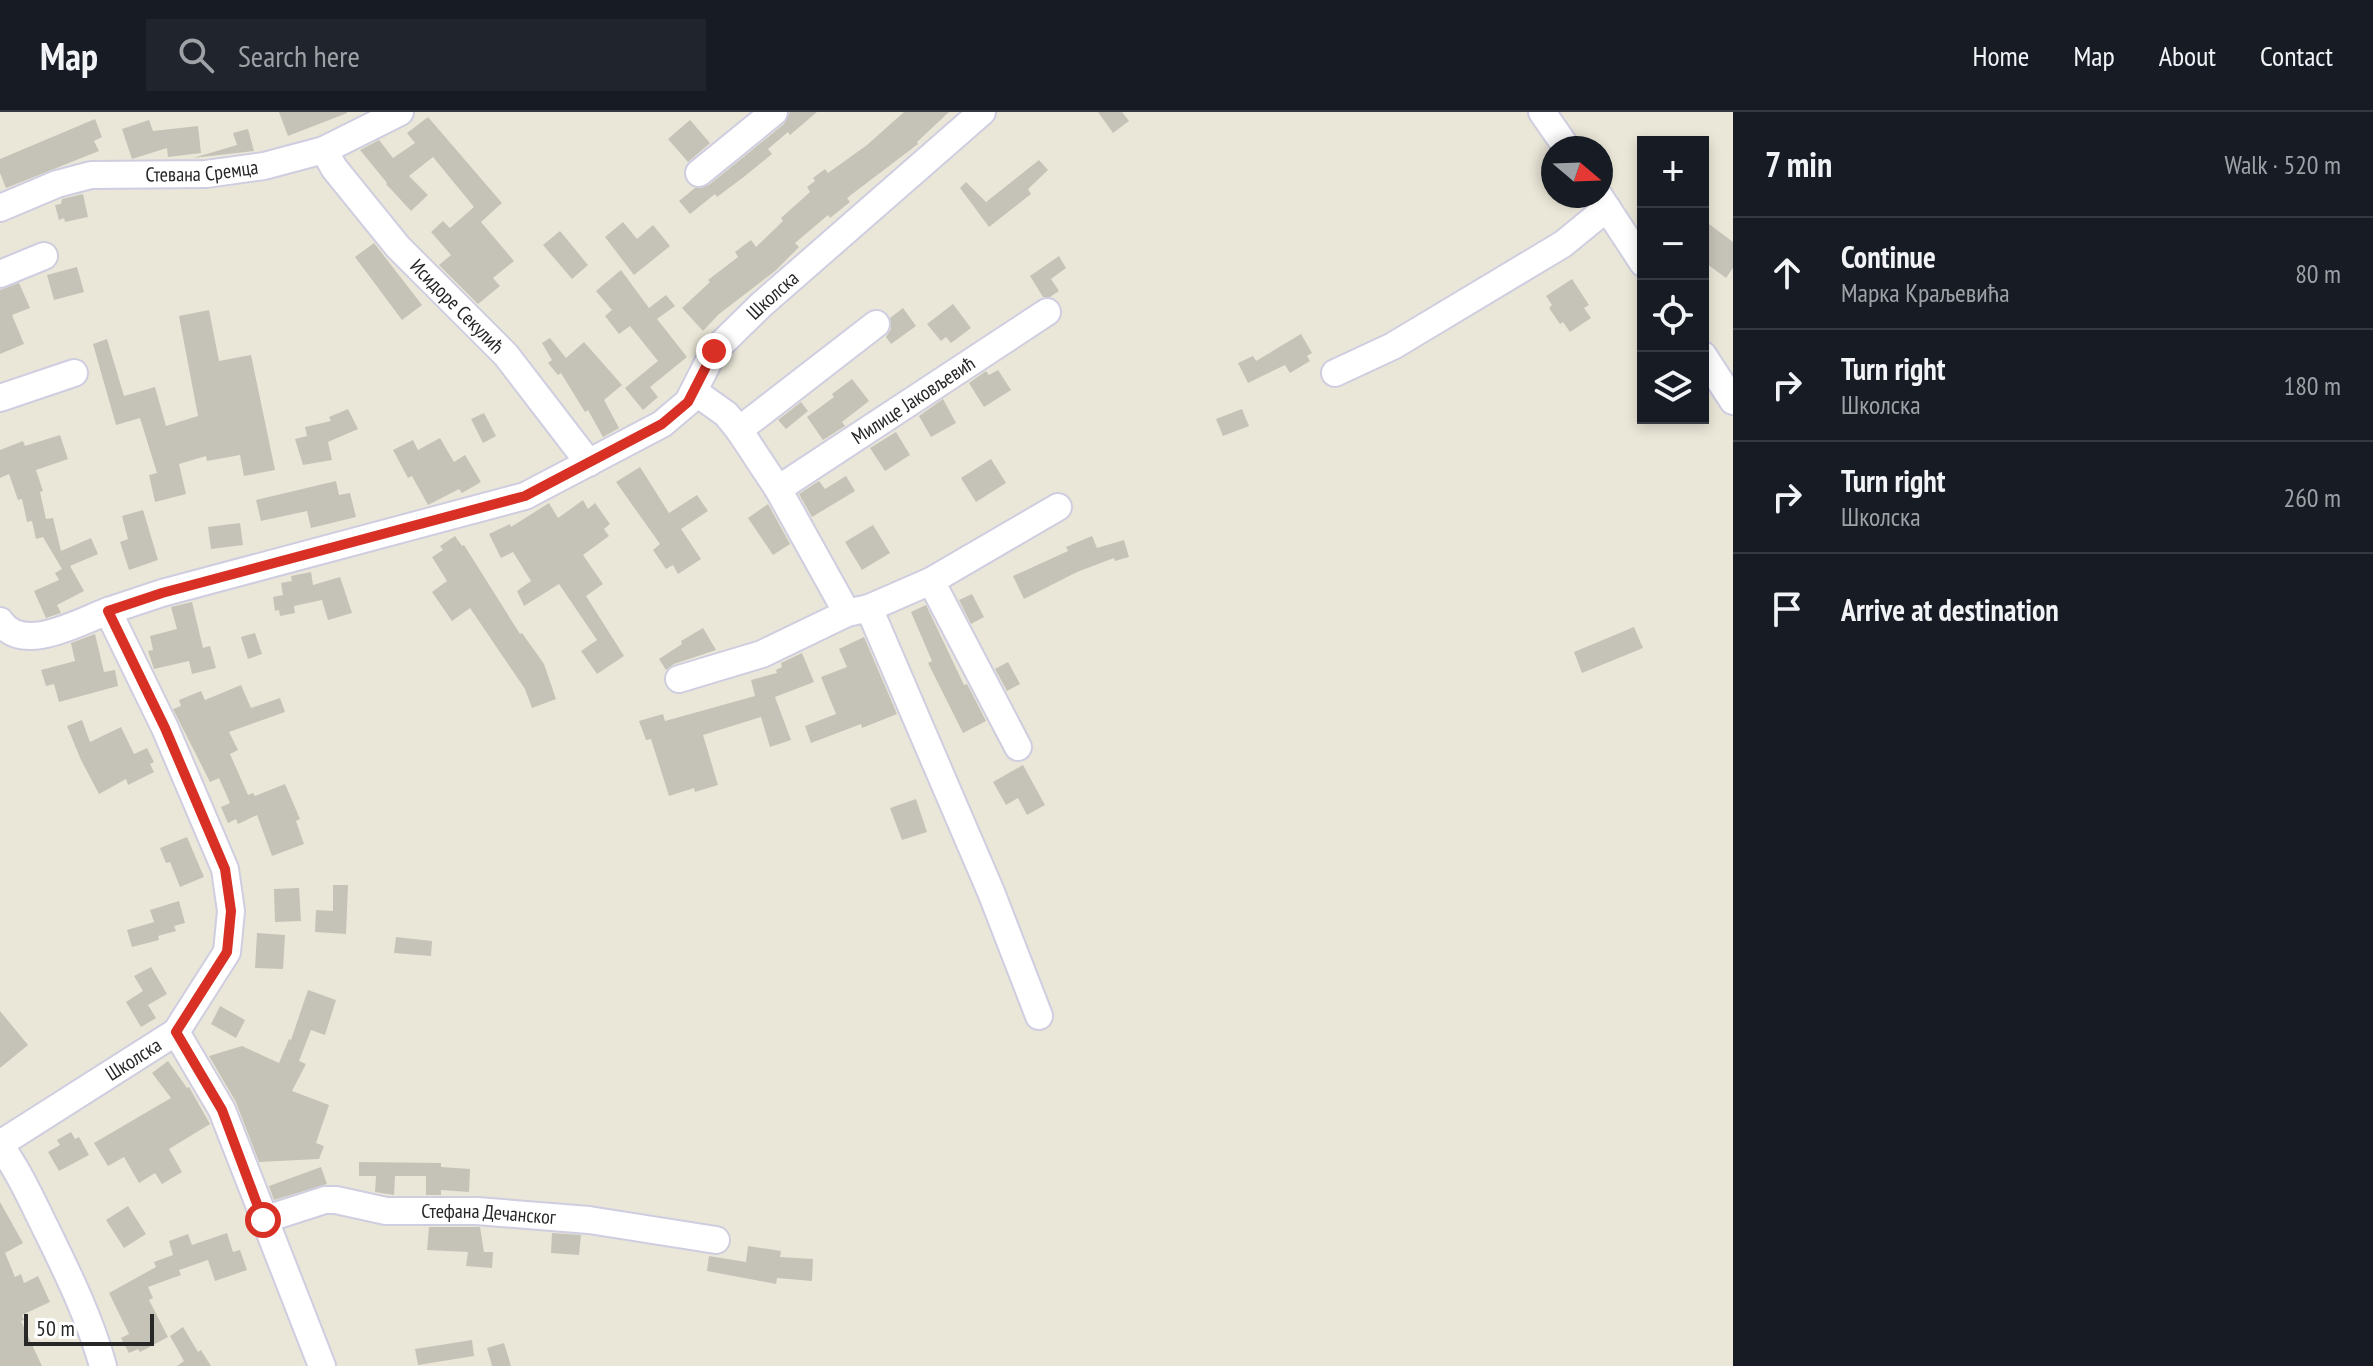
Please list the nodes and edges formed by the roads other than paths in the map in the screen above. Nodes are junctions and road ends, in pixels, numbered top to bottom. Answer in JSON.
{"nodes":[{"id":1,"x":400,"y":112,"type":"edge"},
{"id":2,"x":774,"y":112,"type":"edge"},
{"id":3,"x":1542,"y":112,"type":"edge"},
{"id":4,"x":973,"y":115,"type":"edge"},
{"id":5,"x":1559,"y":136,"type":"edge"},
{"id":6,"x":324,"y":150,"type":"junction"},
{"id":7,"x":699,"y":173,"type":"dead end"},
{"id":8,"x":0,"y":208,"type":"edge"},
{"id":9,"x":1597,"y":208,"type":"edge"},
{"id":10,"x":1607,"y":208,"type":"edge"},
{"id":11,"x":1637,"y":254,"type":"edge"},
{"id":12,"x":44,"y":256,"type":"dead end"},
{"id":13,"x":0,"y":274,"type":"edge"},
{"id":14,"x":1047,"y":312,"type":"dead end"},
{"id":15,"x":876,"y":324,"type":"dead end"},
{"id":16,"x":1709,"y":364,"type":"edge"},
{"id":17,"x":74,"y":373,"type":"dead end"},
{"id":18,"x":1335,"y":373,"type":"dead end"},
{"id":19,"x":695,"y":392,"type":"junction"},
{"id":20,"x":0,"y":398,"type":"edge"},
{"id":21,"x":1733,"y":401,"type":"edge"},
{"id":22,"x":739,"y":430,"type":"junction"},
{"id":23,"x":589,"y":463,"type":"junction"},
{"id":24,"x":778,"y":489,"type":"junction"},
{"id":25,"x":1058,"y":507,"type":"dead end"},
{"id":26,"x":931,"y":581,"type":"junction"},
{"id":27,"x":858,"y":610,"type":"junction"},
{"id":28,"x":108,"y":611,"type":"junction"},
{"id":29,"x":0,"y":621,"type":"edge"},
{"id":30,"x":679,"y":679,"type":"dead end"},
{"id":31,"x":1018,"y":747,"type":"dead end"},
{"id":32,"x":1039,"y":1016,"type":"dead end"},
{"id":33,"x":176,"y":1032,"type":"junction"},
{"id":34,"x":0,"y":1145,"type":"edge"},
{"id":35,"x":263,"y":1220,"type":"junction"},
{"id":36,"x":716,"y":1240,"type":"dead end"},
{"id":37,"x":103,"y":1366,"type":"edge"},
{"id":38,"x":322,"y":1366,"type":"edge"}],
"edges":[{"from":1,"to":6,"type":"street","name":"Стевана Сремца"},
{"from":2,"to":7,"type":"street"},
{"from":3,"to":5,"type":"street"},
{"from":4,"to":19,"type":"street","name":"Школска"},
{"from":6,"to":8,"type":"street","name":"Стевана Сремца"},
{"from":6,"to":23,"type":"street","name":"Исидоре Секулић"},
{"from":9,"to":18,"type":"street"},
{"from":10,"to":11,"type":"street"},
{"from":12,"to":13,"type":"street"},
{"from":14,"to":24,"type":"street","name":"Милице Јаковљевић"},
{"from":15,"to":22,"type":"street"},
{"from":16,"to":21,"type":"street"},
{"from":17,"to":20,"type":"street"},
{"from":19,"to":22,"type":"street"},
{"from":19,"to":23,"type":"street","name":"Школска"},
{"from":22,"to":24,"type":"street"},
{"from":23,"to":28,"type":"street","name":"Школска"},
{"from":24,"to":27,"type":"street"},
{"from":25,"to":26,"type":"street"},
{"from":26,"to":27,"type":"street"},
{"from":26,"to":31,"type":"street"},
{"from":27,"to":30,"type":"street"},
{"from":27,"to":32,"type":"street"},
{"from":28,"to":29,"type":"street"},
{"from":28,"to":33,"type":"street","name":"Школска"},
{"from":33,"to":34,"type":"street","name":"Школска"},
{"from":33,"to":35,"type":"street"},
{"from":34,"to":37,"type":"street"},
{"from":35,"to":36,"type":"street","name":"Стефана Дечанског"},
{"from":35,"to":38,"type":"street"}]}
